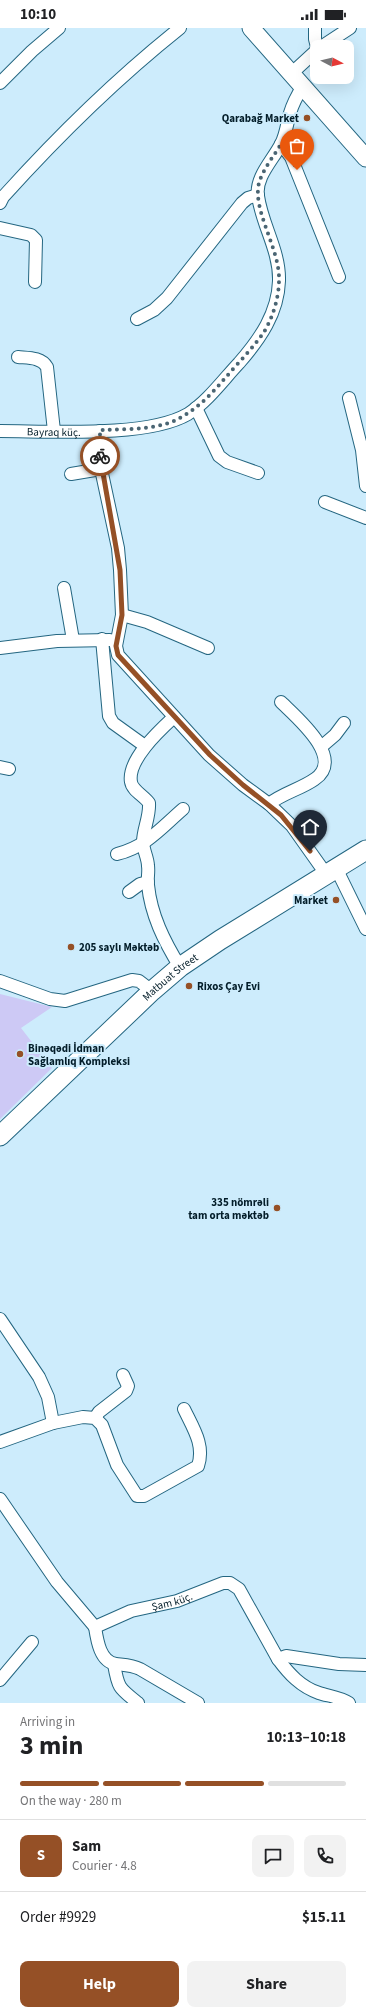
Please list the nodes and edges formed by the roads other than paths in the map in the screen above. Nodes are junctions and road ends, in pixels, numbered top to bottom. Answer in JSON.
{"nodes":[{"id":1,"x":59,"y":28,"type":"edge"},
{"id":2,"x":180,"y":28,"type":"edge"},
{"id":3,"x":251,"y":28,"type":"edge"},
{"id":4,"x":315,"y":28,"type":"edge"},
{"id":5,"x":350,"y":28,"type":"edge"},
{"id":6,"x":315,"y":40,"type":"edge"},
{"id":7,"x":331,"y":40,"type":"edge"},
{"id":8,"x":310,"y":55,"type":"edge"},
{"id":9,"x":292,"y":73,"type":"junction"},
{"id":10,"x":0,"y":83,"type":"edge"},
{"id":11,"x":304,"y":86,"type":"junction"},
{"id":12,"x":281,"y":144,"type":"junction"},
{"id":13,"x":366,"y":158,"type":"edge"},
{"id":14,"x":258,"y":195,"type":"junction"},
{"id":15,"x":0,"y":203,"type":"edge"},
{"id":16,"x":0,"y":228,"type":"edge"},
{"id":17,"x":340,"y":277,"type":"dead end"},
{"id":18,"x":35,"y":282,"type":"dead end"},
{"id":19,"x":137,"y":319,"type":"dead end"},
{"id":20,"x":18,"y":357,"type":"dead end"},
{"id":21,"x":349,"y":398,"type":"dead end"},
{"id":22,"x":196,"y":408,"type":"junction"},
{"id":23,"x":100,"y":430,"type":"junction"},
{"id":24,"x":0,"y":431,"type":"edge"},
{"id":25,"x":54,"y":431,"type":"junction"},
{"id":26,"x":101,"y":469,"type":"junction"},
{"id":27,"x":258,"y":473,"type":"dead end"},
{"id":28,"x":71,"y":474,"type":"dead end"},
{"id":29,"x":366,"y":486,"type":"edge"},
{"id":30,"x":325,"y":502,"type":"dead end"},
{"id":31,"x":366,"y":518,"type":"edge"},
{"id":32,"x":64,"y":588,"type":"dead end"},
{"id":33,"x":122,"y":615,"type":"junction"},
{"id":34,"x":102,"y":639,"type":"junction"},
{"id":35,"x":73,"y":640,"type":"junction"},
{"id":36,"x":117,"y":641,"type":"junction"},
{"id":37,"x":0,"y":648,"type":"edge"},
{"id":38,"x":208,"y":648,"type":"dead end"},
{"id":39,"x":281,"y":702,"type":"dead end"},
{"id":40,"x":174,"y":717,"type":"junction"},
{"id":41,"x":344,"y":722,"type":"dead end"},
{"id":42,"x":145,"y":746,"type":"junction"},
{"id":43,"x":321,"y":747,"type":"junction"},
{"id":44,"x":269,"y":804,"type":"junction"},
{"id":45,"x":183,"y":809,"type":"dead end"},
{"id":46,"x":143,"y":844,"type":"junction"},
{"id":47,"x":366,"y":850,"type":"edge"},
{"id":48,"x":117,"y":854,"type":"dead end"},
{"id":49,"x":331,"y":871,"type":"junction"},
{"id":50,"x":148,"y":882,"type":"junction"},
{"id":51,"x":129,"y":892,"type":"dead end"},
{"id":52,"x":366,"y":929,"type":"edge"},
{"id":53,"x":180,"y":967,"type":"junction"},
{"id":54,"x":0,"y":981,"type":"edge"},
{"id":55,"x":152,"y":991,"type":"junction"},
{"id":56,"x":0,"y":1136,"type":"edge"},
{"id":57,"x":0,"y":1319,"type":"edge"},
{"id":58,"x":123,"y":1375,"type":"dead end"},
{"id":59,"x":184,"y":1409,"type":"dead end"},
{"id":60,"x":95,"y":1418,"type":"junction"},
{"id":61,"x":53,"y":1424,"type":"junction"},
{"id":62,"x":0,"y":1442,"type":"edge"},
{"id":63,"x":0,"y":1499,"type":"edge"},
{"id":64,"x":95,"y":1627,"type":"junction"},
{"id":65,"x":32,"y":1642,"type":"dead end"},
{"id":66,"x":278,"y":1659,"type":"junction"},
{"id":67,"x":114,"y":1664,"type":"junction"},
{"id":68,"x":366,"y":1666,"type":"edge"},
{"id":69,"x":0,"y":1680,"type":"edge"},
{"id":70,"x":138,"y":1703,"type":"edge"},
{"id":71,"x":198,"y":1703,"type":"edge"},
{"id":72,"x":349,"y":1703,"type":"edge"}],
"edges":[{"from":1,"to":10,"type":"street"},
{"from":2,"to":15,"type":"street"},
{"from":3,"to":9,"type":"main road"},
{"from":4,"to":6,"type":"street"},
{"from":5,"to":7,"type":"street"},
{"from":8,"to":9,"type":"street"},
{"from":9,"to":11,"type":"main road"},
{"from":11,"to":12,"type":"street","name":"Bayraq küç."},
{"from":11,"to":13,"type":"main road"},
{"from":12,"to":14,"type":"street","name":"Bayraq küç."},
{"from":12,"to":17,"type":"street"},
{"from":14,"to":19,"type":"street"},
{"from":14,"to":22,"type":"street","name":"Bayraq küç."},
{"from":16,"to":18,"type":"street"},
{"from":20,"to":25,"type":"street"},
{"from":21,"to":29,"type":"street"},
{"from":22,"to":23,"type":"street","name":"Bayraq küç."},
{"from":22,"to":27,"type":"street"},
{"from":23,"to":25,"type":"street","name":"Bayraq küç."},
{"from":23,"to":26,"type":"street"},
{"from":24,"to":25,"type":"street","name":"Bayraq küç."},
{"from":26,"to":28,"type":"street"},
{"from":26,"to":33,"type":"street"},
{"from":30,"to":31,"type":"street"},
{"from":32,"to":35,"type":"street"},
{"from":33,"to":36,"type":"street"},
{"from":33,"to":38,"type":"street"},
{"from":34,"to":35,"type":"street"},
{"from":34,"to":36,"type":"street"},
{"from":34,"to":42,"type":"street"},
{"from":35,"to":37,"type":"street"},
{"from":36,"to":40,"type":"street"},
{"from":39,"to":43,"type":"street"},
{"from":40,"to":42,"type":"street"},
{"from":40,"to":44,"type":"street"},
{"from":41,"to":43,"type":"street"},
{"from":42,"to":46,"type":"street"},
{"from":43,"to":44,"type":"street"},
{"from":44,"to":49,"type":"street"},
{"from":45,"to":46,"type":"street"},
{"from":46,"to":48,"type":"street"},
{"from":46,"to":50,"type":"street"},
{"from":47,"to":49,"type":"main road","name":"Matbuat Street"},
{"from":49,"to":52,"type":"street"},
{"from":49,"to":53,"type":"main road","name":"Matbuat Street"},
{"from":50,"to":51,"type":"street"},
{"from":50,"to":53,"type":"street"},
{"from":53,"to":55,"type":"main road","name":"Matbuat Street"},
{"from":54,"to":55,"type":"street"},
{"from":55,"to":56,"type":"main road","name":"Matbuat Street"},
{"from":57,"to":61,"type":"street"},
{"from":58,"to":60,"type":"street"},
{"from":59,"to":60,"type":"street"},
{"from":60,"to":61,"type":"street"},
{"from":61,"to":62,"type":"street"},
{"from":63,"to":64,"type":"street"},
{"from":64,"to":66,"type":"street","name":"Şam küç."},
{"from":64,"to":67,"type":"street"},
{"from":65,"to":69,"type":"street"},
{"from":66,"to":68,"type":"street"},
{"from":66,"to":72,"type":"street"},
{"from":67,"to":70,"type":"street"},
{"from":67,"to":71,"type":"street"}]}
